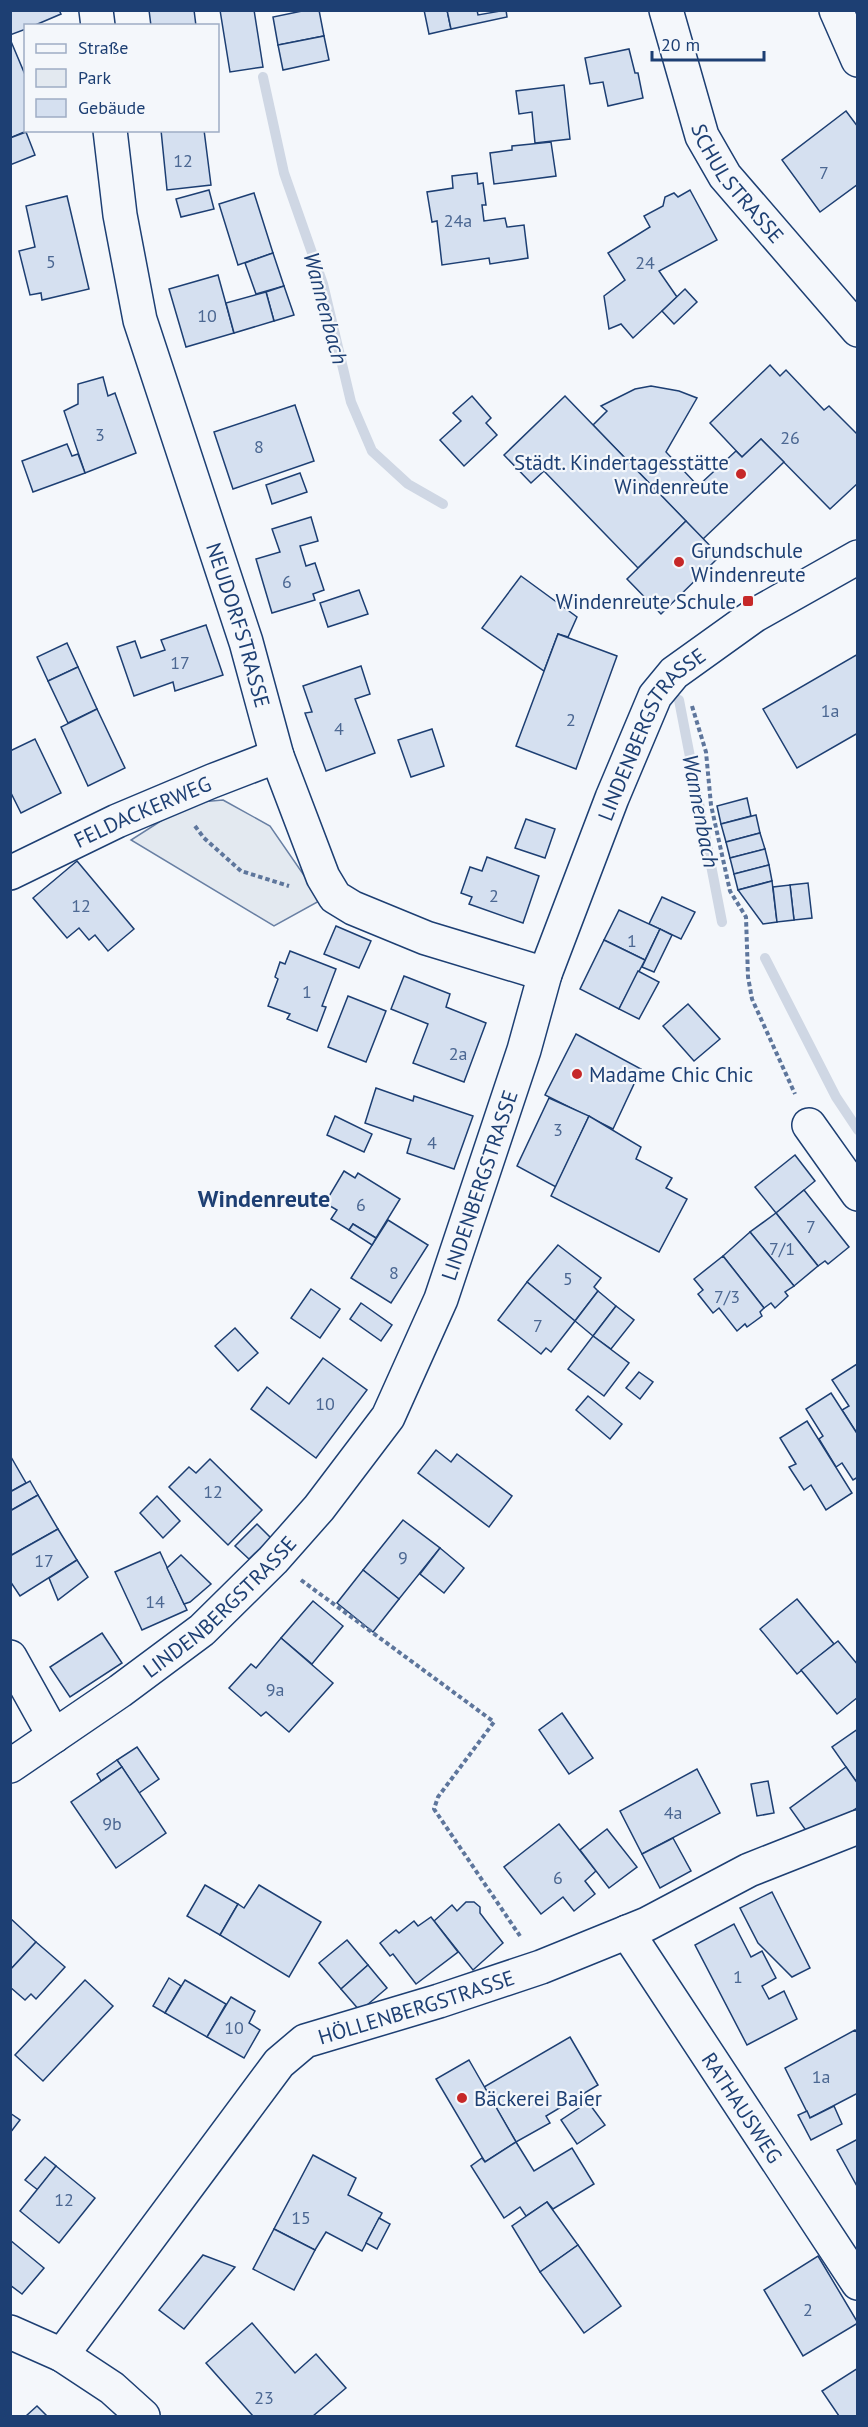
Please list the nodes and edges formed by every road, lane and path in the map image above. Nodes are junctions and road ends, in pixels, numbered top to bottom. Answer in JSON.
{"nodes":[{"id":1,"x":666,"y":10,"type":"edge"},
{"id":2,"x":836,"y":10,"type":"edge"},
{"id":3,"x":858,"y":60,"type":"edge"},
{"id":4,"x":110,"y":132,"type":"edge"},
{"id":5,"x":858,"y":330,"type":"edge"},
{"id":6,"x":858,"y":557,"type":"edge"},
{"id":7,"x":674,"y":673,"type":"junction"},
{"id":8,"x":277,"y":756,"type":"junction"},
{"id":9,"x":173,"y":798,"type":"junction"},
{"id":10,"x":10,"y":873,"type":"edge"},
{"id":11,"x":323,"y":877,"type":"junction"},
{"id":12,"x":545,"y":974,"type":"junction"},
{"id":13,"x":809,"y":1125,"type":"joint"},
{"id":14,"x":858,"y":1194,"type":"edge"},
{"id":15,"x":273,"y":1560,"type":"junction"},
{"id":16,"x":10,"y":1657,"type":"edge"},
{"id":17,"x":54,"y":1736,"type":"junction"},
{"id":18,"x":10,"y":1766,"type":"edge"},
{"id":19,"x":858,"y":1827,"type":"edge"},
{"id":20,"x":627,"y":1932,"type":"junction"},
{"id":21,"x":541,"y":1967,"type":"junction"},
{"id":22,"x":858,"y":2283,"type":"edge"},
{"id":23,"x":10,"y":2332,"type":"edge"},
{"id":24,"x":62,"y":2355,"type":"junction"},
{"id":25,"x":143,"y":2416,"type":"edge"}],
"edges":[{"from":1,"to":5,"type":"street","name":"SCHULSTRASSE"},
{"from":2,"to":3,"type":"street"},
{"from":4,"to":8,"type":"street","name":"NEUDORFSTRASSE"},
{"from":6,"to":7,"type":"street","name":"LINDENBERGSTRASSE"},
{"from":7,"to":12,"type":"street","name":"LINDENBERGSTRASSE"},
{"from":7,"to":13,"type":"path"},
{"from":8,"to":9,"type":"street","name":"FELDACKERWEG"},
{"from":8,"to":11,"type":"street","name":"NEUDORFSTRASSE"},
{"from":9,"to":10,"type":"street","name":"FELDACKERWEG"},
{"from":9,"to":11,"type":"path"},
{"from":11,"to":12,"type":"street","name":"NEUDORFSTRASSE"},
{"from":12,"to":15,"type":"street","name":"LINDENBERGSTRASSE"},
{"from":13,"to":14,"type":"street"},
{"from":15,"to":17,"type":"street","name":"LINDENBERGSTRASSE"},
{"from":15,"to":21,"type":"path"},
{"from":16,"to":17,"type":"street"},
{"from":17,"to":18,"type":"street","name":"LINDENBERGSTRASSE"},
{"from":19,"to":20,"type":"street","name":"HÖLLENBERGSTRASSE"},
{"from":20,"to":21,"type":"street","name":"HÖLLENBERGSTRASSE"},
{"from":20,"to":22,"type":"street","name":"RATHAUSWEG"},
{"from":21,"to":24,"type":"street","name":"HÖLLENBERGSTRASSE"},
{"from":23,"to":24,"type":"street"},
{"from":24,"to":25,"type":"street"}]}
